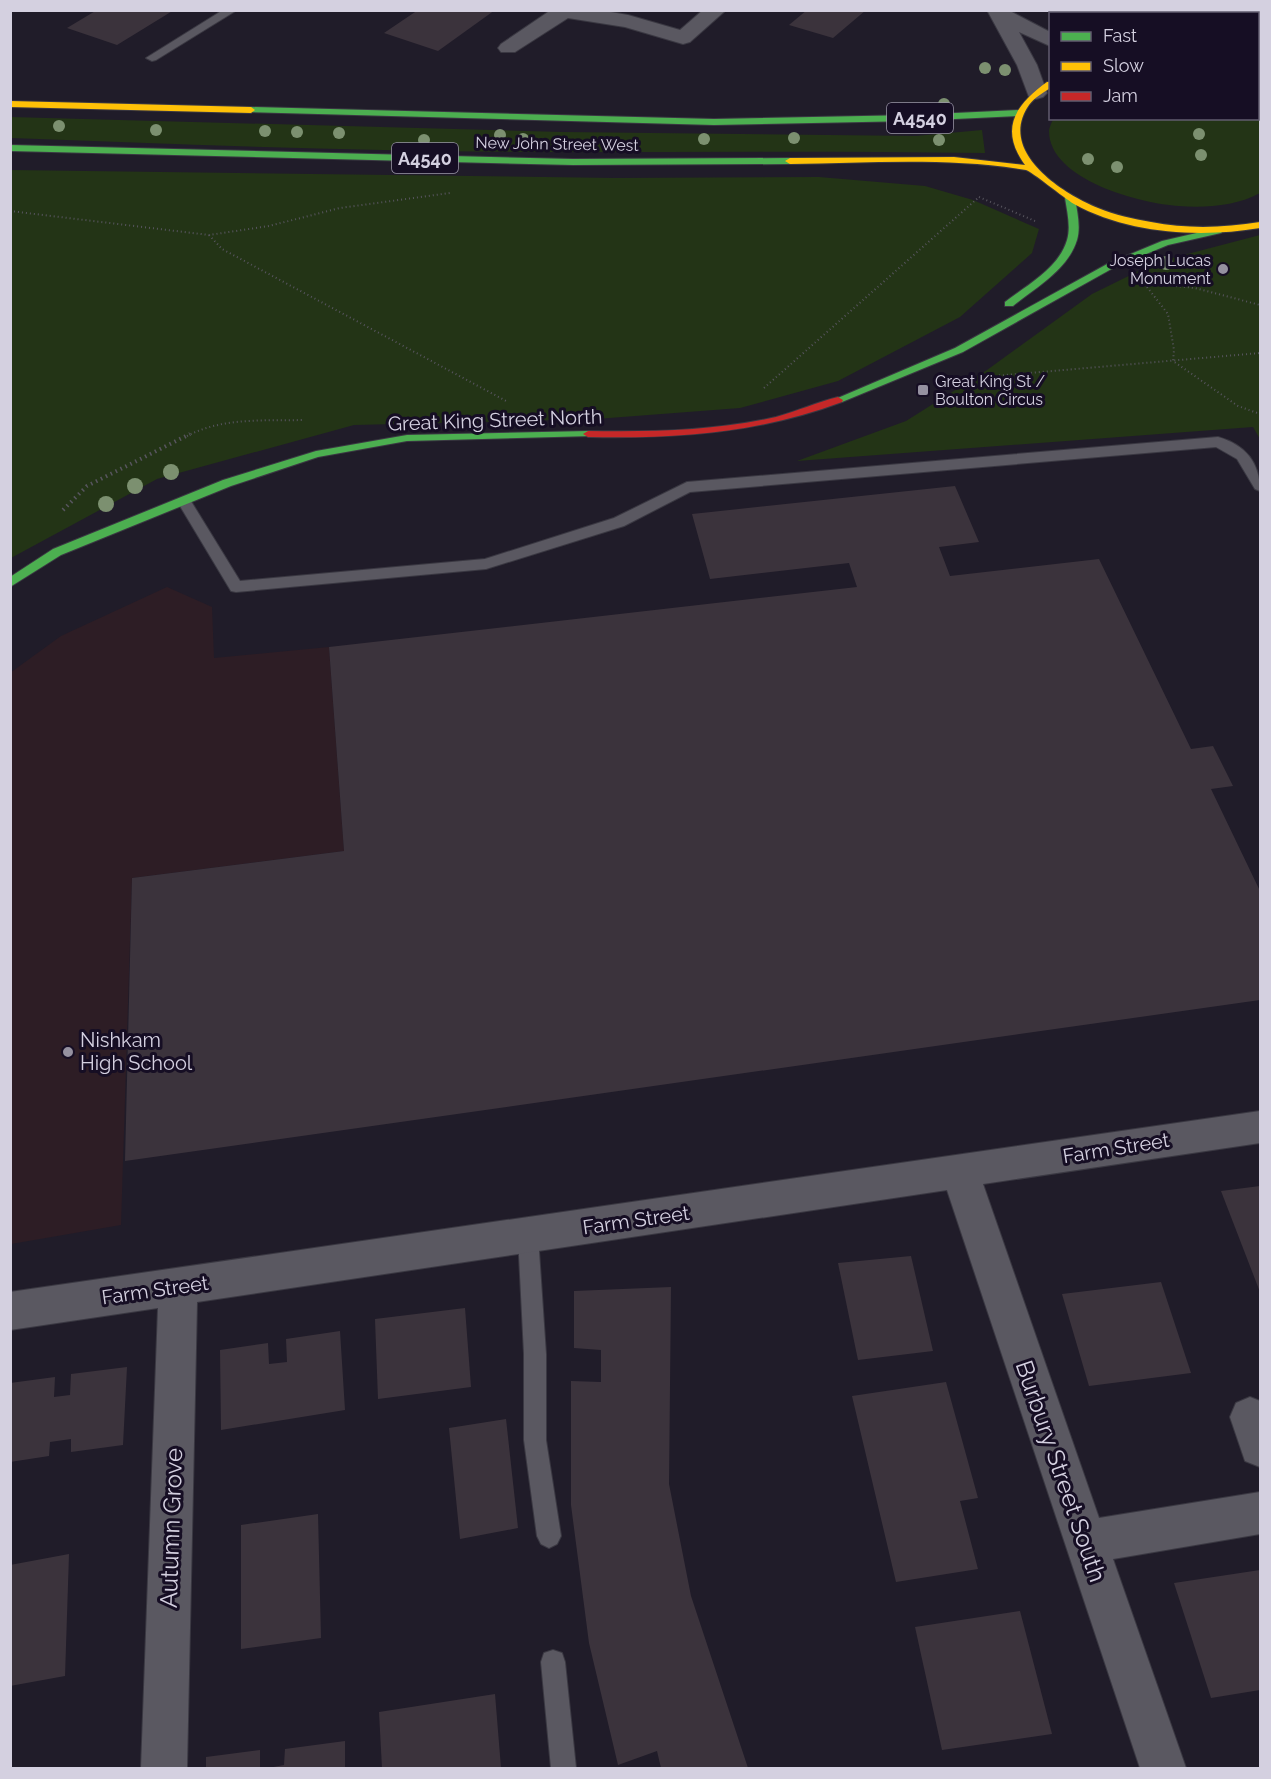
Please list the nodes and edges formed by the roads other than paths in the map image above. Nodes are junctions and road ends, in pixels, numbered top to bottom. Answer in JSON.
{"nodes":[{"id":1,"x":232,"y":10,"type":"edge"},
{"id":2,"x":716,"y":10,"type":"edge"},
{"id":3,"x":998,"y":12,"type":"edge"},
{"id":4,"x":1049,"y":39,"type":"edge"},
{"id":5,"x":508,"y":48,"type":"dead end"},
{"id":6,"x":152,"y":58,"type":"dead end"},
{"id":7,"x":1043,"y":89,"type":"edge"},
{"id":8,"x":10,"y":104,"type":"edge"},
{"id":9,"x":1019,"y":113,"type":"junction"},
{"id":10,"x":10,"y":148,"type":"edge"},
{"id":11,"x":1031,"y":168,"type":"junction"},
{"id":12,"x":1070,"y":198,"type":"junction"},
{"id":13,"x":1260,"y":225,"type":"edge"},
{"id":14,"x":1218,"y":231,"type":"junction"},
{"id":15,"x":959,"y":350,"type":"junction"},
{"id":16,"x":1260,"y":486,"type":"edge"},
{"id":17,"x":184,"y":501,"type":"junction"},
{"id":18,"x":10,"y":583,"type":"edge"},
{"id":19,"x":1260,"y":1127,"type":"edge"},
{"id":20,"x":960,"y":1172,"type":"junction"},
{"id":21,"x":528,"y":1236,"type":"junction"},
{"id":22,"x":178,"y":1287,"type":"junction"},
{"id":23,"x":10,"y":1311,"type":"edge"},
{"id":24,"x":1260,"y":1513,"type":"edge"},
{"id":25,"x":549,"y":1536,"type":"dead end"},
{"id":26,"x":1084,"y":1542,"type":"junction"},
{"id":27,"x":553,"y":1662,"type":"dead end"},
{"id":28,"x":164,"y":1768,"type":"edge"},
{"id":29,"x":564,"y":1768,"type":"edge"},
{"id":30,"x":1164,"y":1768,"type":"edge"}],
"edges":[{"from":1,"to":6,"type":"lane"},
{"from":2,"to":5,"type":"street"},
{"from":3,"to":4,"type":"street"},
{"from":3,"to":7,"type":"street"},
{"from":7,"to":9,"type":"main road"},
{"from":8,"to":9,"type":"main road","name":"New John Street West","number":"A4540"},
{"from":9,"to":11,"type":"main road"},
{"from":10,"to":11,"type":"main road","name":"New John Street West","number":"A4540"},
{"from":11,"to":12,"type":"main road"},
{"from":12,"to":14,"type":"main road"},
{"from":12,"to":15,"type":"main road","name":"Great King Street North"},
{"from":13,"to":14,"type":"main road"},
{"from":14,"to":15,"type":"main road","name":"Great King Street North"},
{"from":15,"to":17,"type":"main road","name":"Great King Street North"},
{"from":16,"to":17,"type":"lane"},
{"from":17,"to":18,"type":"main road","name":"Great King Street North"},
{"from":19,"to":20,"type":"street","name":"Farm Street"},
{"from":20,"to":21,"type":"street","name":"Farm Street"},
{"from":20,"to":26,"type":"street","name":"Burbury Street South"},
{"from":21,"to":22,"type":"street","name":"Farm Street"},
{"from":21,"to":25,"type":"lane"},
{"from":22,"to":23,"type":"street","name":"Farm Street"},
{"from":22,"to":28,"type":"street","name":"Autumn Grove"},
{"from":24,"to":26,"type":"street"},
{"from":26,"to":30,"type":"street","name":"Burbury Street South"},
{"from":27,"to":29,"type":"lane"}]}
